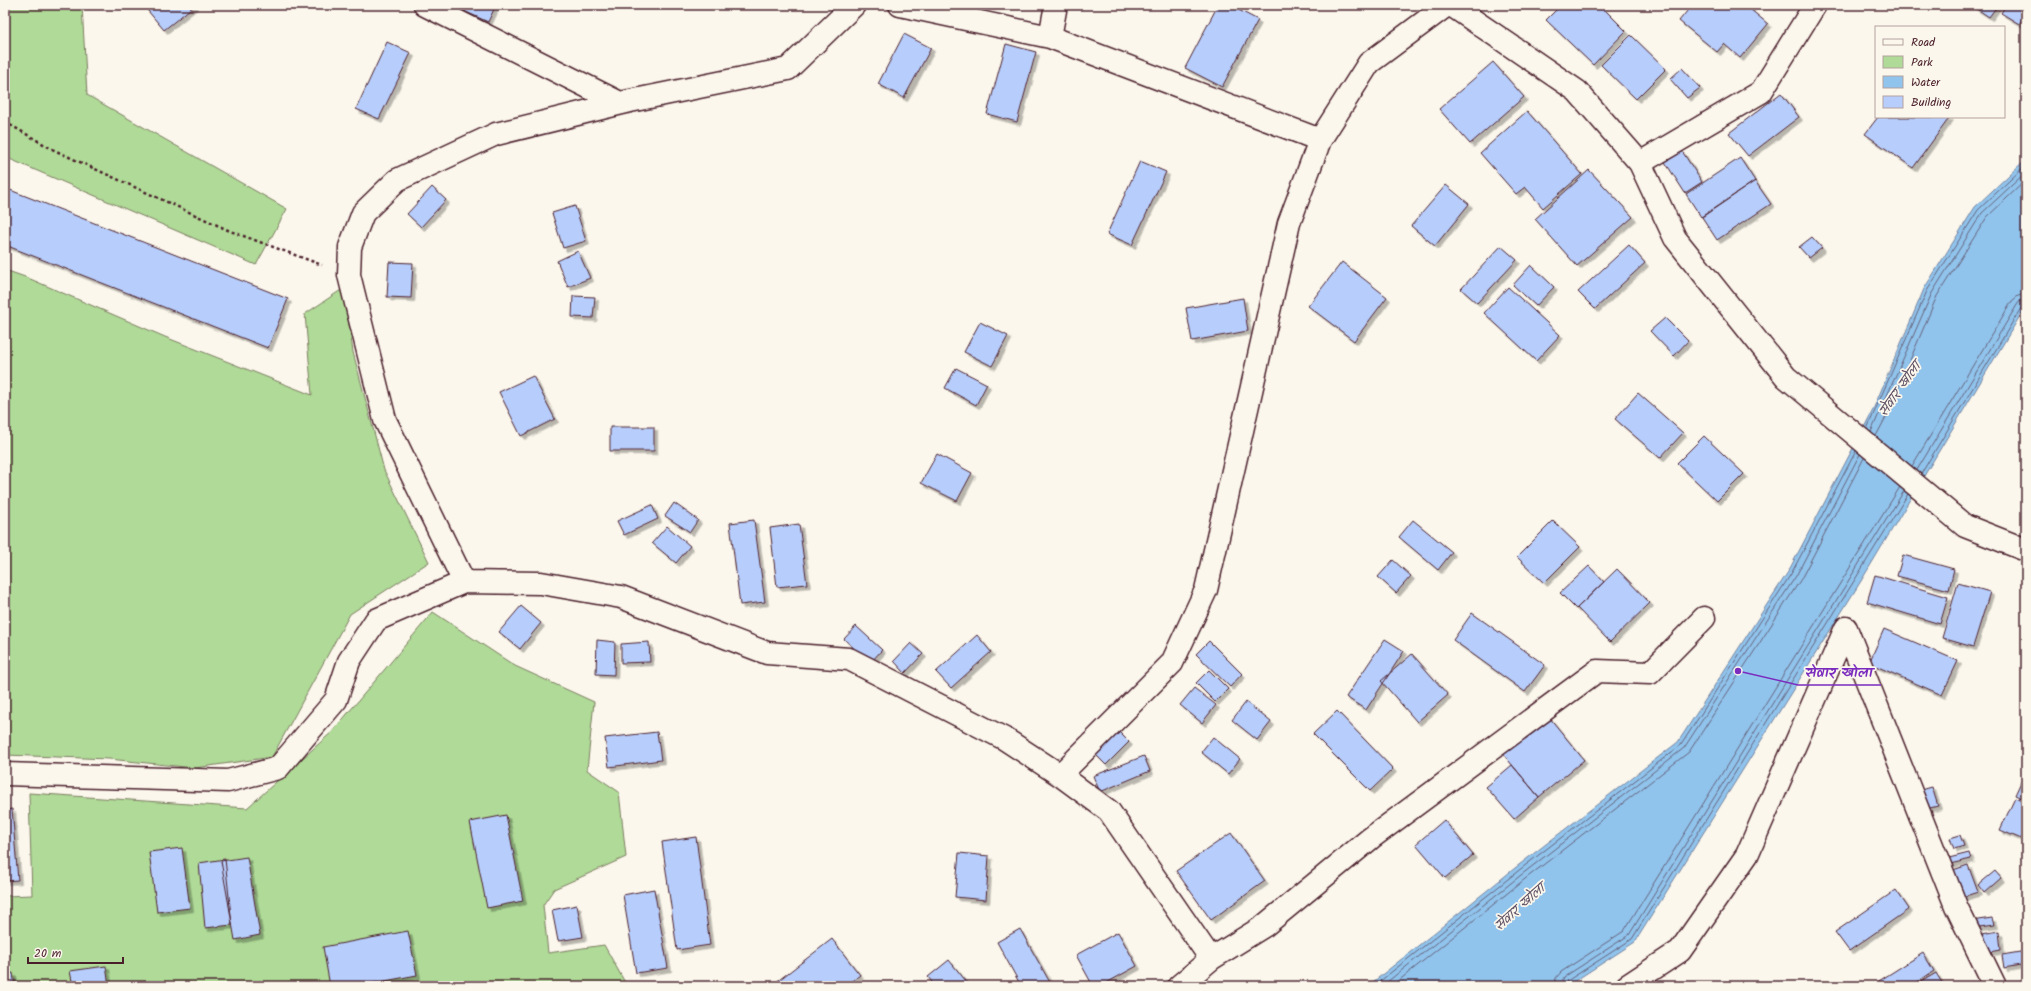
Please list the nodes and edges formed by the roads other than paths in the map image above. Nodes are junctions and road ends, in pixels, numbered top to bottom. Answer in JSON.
{"nodes":[{"id":1,"x":425,"y":5,"type":"edge"},
{"id":2,"x":854,"y":5,"type":"edge"},
{"id":3,"x":900,"y":5,"type":"edge"},
{"id":4,"x":1056,"y":5,"type":"edge"},
{"id":5,"x":1447,"y":5,"type":"edge"},
{"id":6,"x":1451,"y":5,"type":"edge"},
{"id":7,"x":1815,"y":5,"type":"edge"},
{"id":8,"x":1050,"y":37,"type":"junction"},
{"id":9,"x":620,"y":103,"type":"junction"},
{"id":10,"x":1320,"y":140,"type":"junction"},
{"id":11,"x":1640,"y":163,"type":"junction"},
{"id":12,"x":2026,"y":550,"type":"edge"},
{"id":13,"x":464,"y":582,"type":"junction"},
{"id":14,"x":1704,"y":618,"type":"dead end"},
{"id":15,"x":5,"y":774,"type":"edge"},
{"id":16,"x":1060,"y":775,"type":"junction"},
{"id":17,"x":1210,"y":959,"type":"junction"},
{"id":18,"x":1179,"y":986,"type":"edge"},
{"id":19,"x":1627,"y":986,"type":"edge"},
{"id":20,"x":1995,"y":986,"type":"edge"}],
"edges":[{"from":1,"to":9,"type":"street"},
{"from":2,"to":9,"type":"street"},
{"from":3,"to":8,"type":"street"},
{"from":4,"to":8,"type":"street"},
{"from":5,"to":10,"type":"street"},
{"from":6,"to":11,"type":"street"},
{"from":7,"to":11,"type":"street"},
{"from":8,"to":10,"type":"street"},
{"from":9,"to":13,"type":"street"},
{"from":10,"to":16,"type":"street"},
{"from":11,"to":12,"type":"street"},
{"from":13,"to":15,"type":"street"},
{"from":13,"to":16,"type":"street"},
{"from":14,"to":17,"type":"street"},
{"from":16,"to":17,"type":"street"},
{"from":17,"to":18,"type":"street"},
{"from":19,"to":20,"type":"street"}]}
